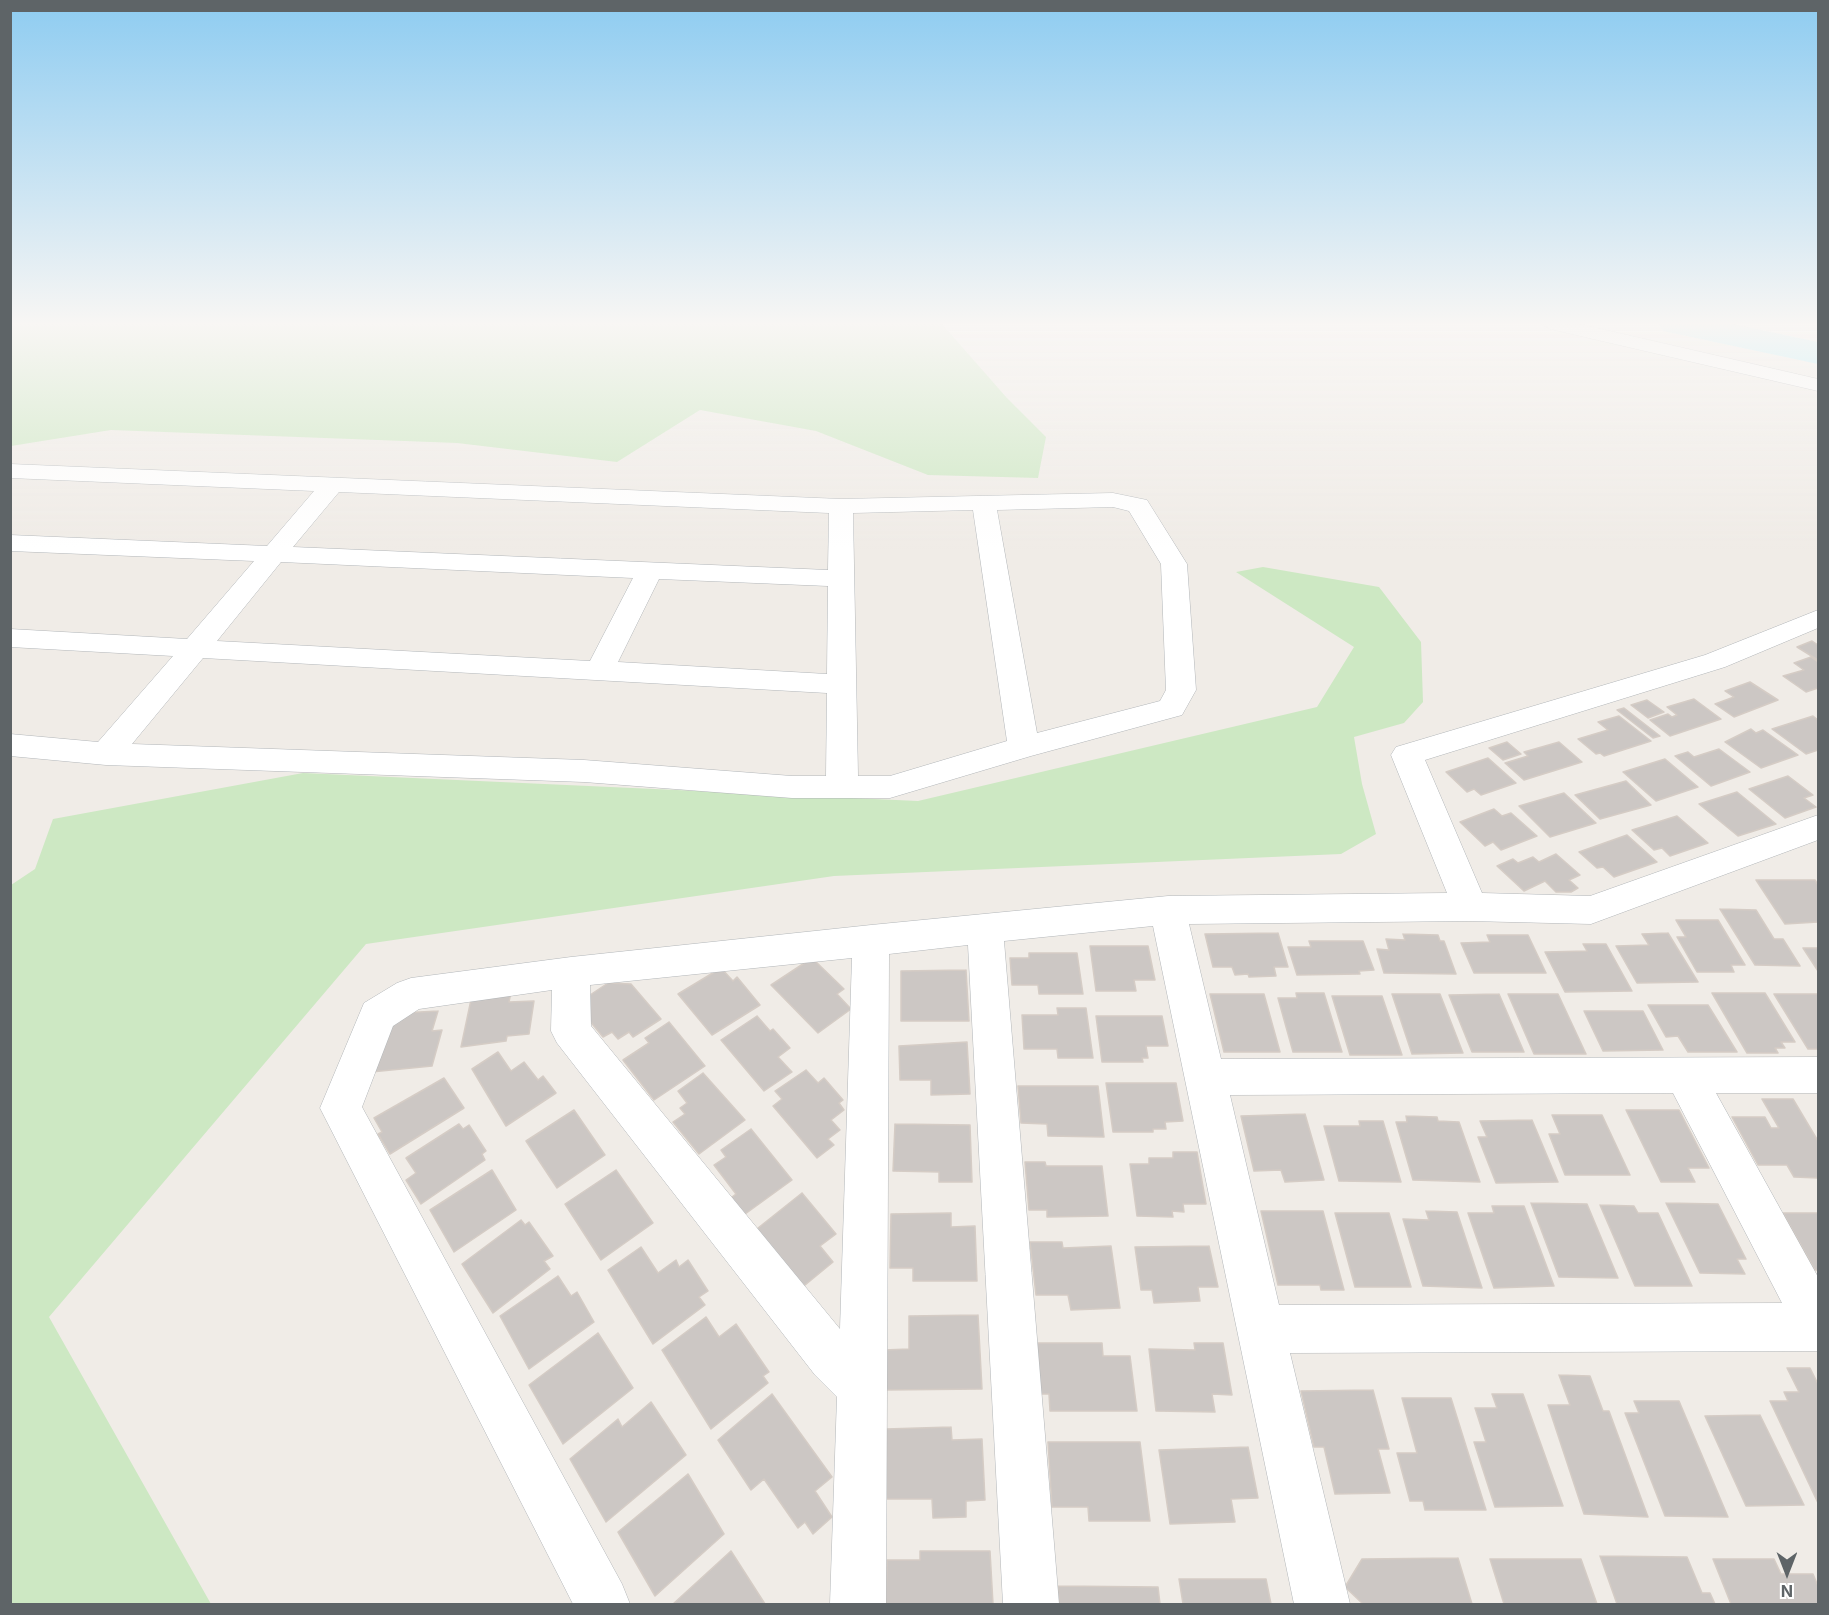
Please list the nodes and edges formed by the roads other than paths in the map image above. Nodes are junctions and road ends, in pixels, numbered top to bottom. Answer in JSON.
{"nodes":[{"id":1,"x":10,"y":471,"type":"edge"},
{"id":2,"x":333,"y":484,"type":"junction"},
{"id":3,"x":984,"y":504,"type":"junction"},
{"id":4,"x":841,"y":506,"type":"junction"},
{"id":5,"x":10,"y":543,"type":"edge"},
{"id":6,"x":273,"y":555,"type":"junction"},
{"id":7,"x":650,"y":571,"type":"junction"},
{"id":8,"x":842,"y":579,"type":"junction"},
{"id":9,"x":1818,"y":618,"type":"edge"},
{"id":10,"x":10,"y":638,"type":"edge"},
{"id":11,"x":194,"y":649,"type":"junction"},
{"id":12,"x":599,"y":670,"type":"junction"},
{"id":13,"x":842,"y":684,"type":"junction"},
{"id":14,"x":10,"y":745,"type":"edge"},
{"id":15,"x":1024,"y":747,"type":"junction"},
{"id":16,"x":106,"y":754,"type":"junction"},
{"id":17,"x":842,"y":787,"type":"junction"},
{"id":18,"x":1812,"y":839,"type":"edge"},
{"id":19,"x":1470,"y":907,"type":"junction"},
{"id":20,"x":1168,"y":910,"type":"junction"},
{"id":21,"x":985,"y":930,"type":"junction"},
{"id":22,"x":872,"y":940,"type":"junction"},
{"id":23,"x":571,"y":972,"type":"junction"},
{"id":24,"x":1818,"y":1075,"type":"edge"},
{"id":25,"x":1207,"y":1077,"type":"junction"},
{"id":26,"x":1685,"y":1077,"type":"junction"},
{"id":27,"x":1818,"y":1325,"type":"edge"},
{"id":28,"x":1261,"y":1329,"type":"junction"},
{"id":29,"x":864,"y":1389,"type":"junction"},
{"id":30,"x":602,"y":1605,"type":"edge"},
{"id":31,"x":858,"y":1605,"type":"edge"},
{"id":32,"x":1031,"y":1605,"type":"edge"},
{"id":33,"x":1322,"y":1605,"type":"edge"}],
"edges":[{"from":1,"to":2,"type":"street"},
{"from":2,"to":4,"type":"street"},
{"from":2,"to":6,"type":"street"},
{"from":3,"to":4,"type":"street"},
{"from":3,"to":15,"type":"street"},
{"from":3,"to":15,"type":"street"},
{"from":4,"to":8,"type":"street"},
{"from":5,"to":6,"type":"street"},
{"from":6,"to":7,"type":"street"},
{"from":6,"to":11,"type":"street"},
{"from":7,"to":8,"type":"street"},
{"from":7,"to":12,"type":"street"},
{"from":8,"to":13,"type":"street"},
{"from":9,"to":19,"type":"street"},
{"from":10,"to":11,"type":"street"},
{"from":11,"to":12,"type":"street"},
{"from":11,"to":16,"type":"street"},
{"from":12,"to":13,"type":"street"},
{"from":13,"to":17,"type":"street"},
{"from":14,"to":16,"type":"street"},
{"from":15,"to":17,"type":"street"},
{"from":16,"to":17,"type":"street"},
{"from":18,"to":19,"type":"street"},
{"from":19,"to":20,"type":"street"},
{"from":20,"to":21,"type":"street"},
{"from":20,"to":25,"type":"street"},
{"from":21,"to":22,"type":"street"},
{"from":21,"to":32,"type":"street"},
{"from":22,"to":23,"type":"street"},
{"from":22,"to":29,"type":"street"},
{"from":23,"to":29,"type":"street"},
{"from":23,"to":30,"type":"street"},
{"from":24,"to":26,"type":"street"},
{"from":25,"to":26,"type":"street"},
{"from":25,"to":28,"type":"street"},
{"from":26,"to":27,"type":"street"},
{"from":27,"to":28,"type":"street"},
{"from":28,"to":33,"type":"street"},
{"from":29,"to":31,"type":"street"}]}
